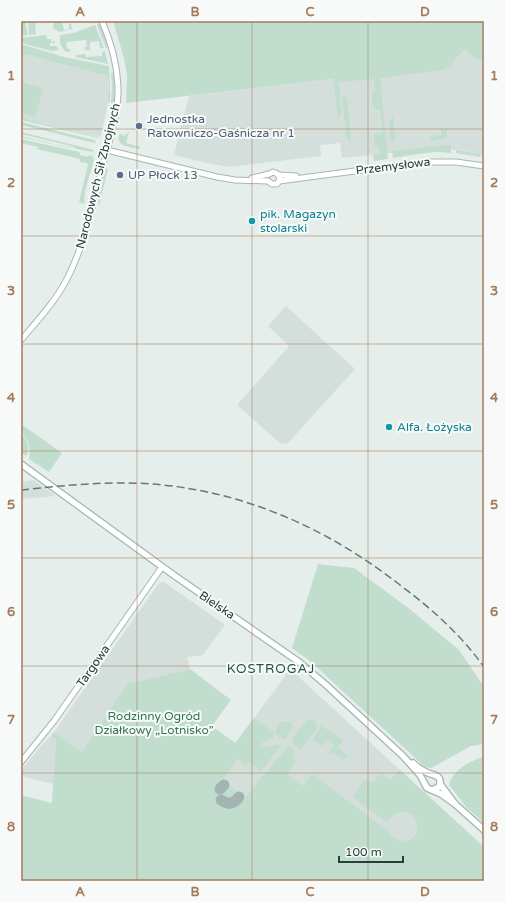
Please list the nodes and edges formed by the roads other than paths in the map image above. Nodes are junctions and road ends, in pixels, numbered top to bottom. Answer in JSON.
{"nodes":[{"id":1,"x":102,"y":21,"type":"edge"},
{"id":2,"x":107,"y":150,"type":"junction"},
{"id":3,"x":484,"y":166,"type":"edge"},
{"id":4,"x":269,"y":174,"type":"junction"},
{"id":5,"x":279,"y":175,"type":"junction"},
{"id":6,"x":303,"y":177,"type":"junction"},
{"id":7,"x":241,"y":180,"type":"junction"},
{"id":8,"x":268,"y":181,"type":"junction"},
{"id":9,"x":279,"y":181,"type":"junction"},
{"id":10,"x":21,"y":340,"type":"edge"},
{"id":11,"x":21,"y":464,"type":"edge"},
{"id":12,"x":162,"y":567,"type":"junction"},
{"id":13,"x":403,"y":756,"type":"junction"},
{"id":14,"x":21,"y":762,"type":"edge"},
{"id":15,"x":431,"y":774,"type":"junction"},
{"id":16,"x":425,"y":784,"type":"junction"},
{"id":17,"x":440,"y":784,"type":"junction"},
{"id":18,"x":432,"y":790,"type":"junction"},
{"id":19,"x":456,"y":804,"type":"junction"},
{"id":20,"x":484,"y":830,"type":"edge"}],
"edges":[{"from":1,"to":2,"type":"street","name":"Narodowych Sił Zbrojnych"},
{"from":2,"to":7,"type":"street"},
{"from":2,"to":10,"type":"street","name":"Narodowych Sił Zbrojnych"},
{"from":3,"to":6,"type":"street","name":"Przemysłowa"},
{"from":4,"to":5,"type":"street"},
{"from":4,"to":7,"type":"street"},
{"from":4,"to":8,"type":"street"},
{"from":5,"to":6,"type":"street","name":"Przemysłowa"},
{"from":5,"to":9,"type":"street"},
{"from":6,"to":9,"type":"street","name":"Przemysłowa"},
{"from":7,"to":8,"type":"street"},
{"from":8,"to":9,"type":"street"},
{"from":11,"to":12,"type":"main road","name":"Bielska"},
{"from":12,"to":13,"type":"main road","name":"Bielska"},
{"from":12,"to":14,"type":"street","name":"Targowa"},
{"from":13,"to":15,"type":"main road","name":"Bielska"},
{"from":13,"to":16,"type":"main road","name":"Bielska"},
{"from":15,"to":16,"type":"main road"},
{"from":15,"to":17,"type":"main road","name":"Bielska"},
{"from":16,"to":18,"type":"main road","name":"Bielska"},
{"from":17,"to":18,"type":"main road"},
{"from":17,"to":19,"type":"main road","name":"Bielska"},
{"from":18,"to":19,"type":"main road","name":"Bielska"},
{"from":19,"to":20,"type":"main road","name":"Bielska"}]}
